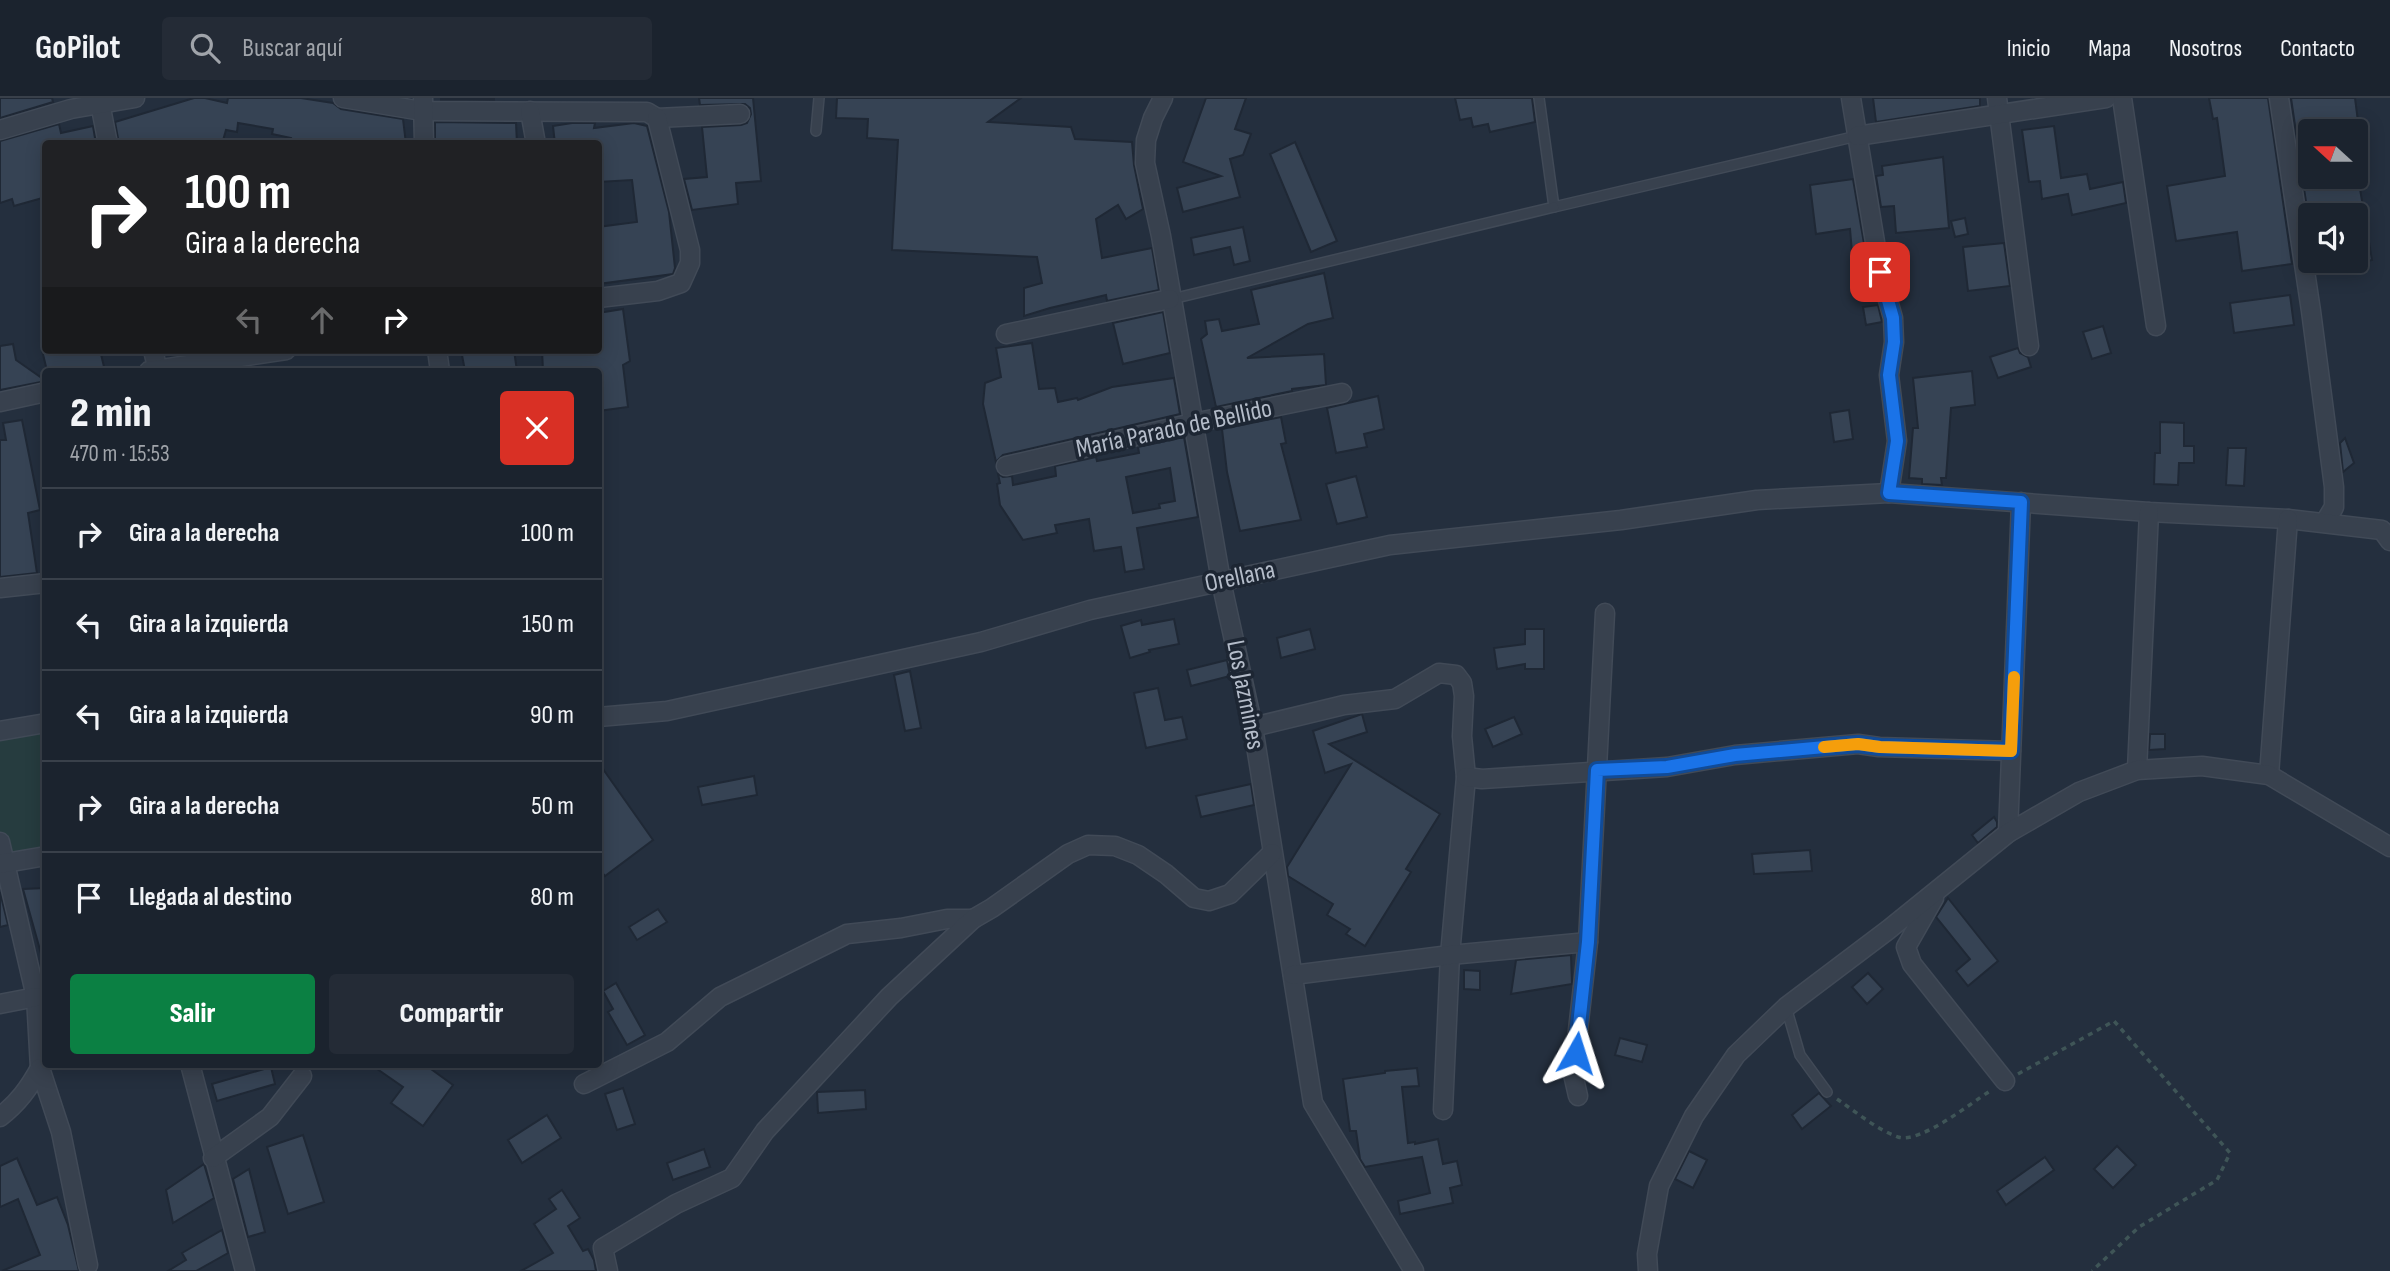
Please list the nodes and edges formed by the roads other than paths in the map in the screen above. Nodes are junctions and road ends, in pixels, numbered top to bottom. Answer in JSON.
{"nodes":[{"id":1,"x":135,"y":98,"type":"edge"},
{"id":2,"x":343,"y":98,"type":"edge"},
{"id":3,"x":819,"y":98,"type":"edge"},
{"id":4,"x":1163,"y":98,"type":"edge"},
{"id":5,"x":1539,"y":98,"type":"edge"},
{"id":6,"x":1851,"y":98,"type":"edge"},
{"id":7,"x":2106,"y":98,"type":"edge"},
{"id":8,"x":2122,"y":98,"type":"edge"},
{"id":9,"x":2278,"y":98,"type":"edge"},
{"id":10,"x":99,"y":101,"type":"edge"},
{"id":11,"x":423,"y":104,"type":"edge"},
{"id":12,"x":1999,"y":106,"type":"edge"},
{"id":13,"x":530,"y":111,"type":"junction"},
{"id":14,"x":740,"y":114,"type":"dead end"},
{"id":15,"x":657,"y":118,"type":"junction"},
{"id":16,"x":0,"y":130,"type":"edge"},
{"id":17,"x":816,"y":131,"type":"dead end"},
{"id":18,"x":1857,"y":136,"type":"junction"},
{"id":19,"x":106,"y":140,"type":"edge"},
{"id":20,"x":424,"y":140,"type":"edge"},
{"id":21,"x":535,"y":140,"type":"edge"},
{"id":22,"x":1555,"y":207,"type":"junction"},
{"id":23,"x":602,"y":298,"type":"edge"},
{"id":24,"x":1170,"y":299,"type":"junction"},
{"id":25,"x":2156,"y":326,"type":"dead end"},
{"id":26,"x":1006,"y":334,"type":"dead end"},
{"id":27,"x":2029,"y":346,"type":"dead end"},
{"id":28,"x":260,"y":354,"type":"edge"},
{"id":29,"x":168,"y":368,"type":"edge"},
{"id":30,"x":42,"y":393,"type":"edge"},
{"id":31,"x":1342,"y":393,"type":"dead end"},
{"id":32,"x":0,"y":401,"type":"edge"},
{"id":33,"x":1193,"y":423,"type":"junction"},
{"id":34,"x":1006,"y":466,"type":"dead end"},
{"id":35,"x":1889,"y":493,"type":"junction"},
{"id":36,"x":2021,"y":502,"type":"junction"},
{"id":37,"x":2149,"y":512,"type":"junction"},
{"id":38,"x":2288,"y":519,"type":"junction"},
{"id":39,"x":2325,"y":522,"type":"junction"},
{"id":40,"x":2390,"y":541,"type":"edge"},
{"id":41,"x":1221,"y":581,"type":"junction"},
{"id":42,"x":42,"y":583,"type":"edge"},
{"id":43,"x":0,"y":588,"type":"edge"},
{"id":44,"x":1605,"y":613,"type":"dead end"},
{"id":45,"x":602,"y":717,"type":"edge"},
{"id":46,"x":42,"y":724,"type":"edge"},
{"id":47,"x":1253,"y":727,"type":"junction"},
{"id":48,"x":0,"y":731,"type":"edge"},
{"id":49,"x":2011,"y":751,"type":"junction"},
{"id":50,"x":1597,"y":770,"type":"junction"},
{"id":51,"x":2137,"y":770,"type":"junction"},
{"id":52,"x":2269,"y":775,"type":"junction"},
{"id":53,"x":1466,"y":777,"type":"junction"},
{"id":54,"x":2008,"y":833,"type":"junction"},
{"id":55,"x":0,"y":842,"type":"edge"},
{"id":56,"x":2390,"y":847,"type":"edge"},
{"id":57,"x":1272,"y":853,"type":"junction"},
{"id":58,"x":42,"y":857,"type":"edge"},
{"id":59,"x":3,"y":864,"type":"edge"},
{"id":60,"x":1937,"y":891,"type":"junction"},
{"id":61,"x":973,"y":919,"type":"junction"},
{"id":62,"x":1588,"y":942,"type":"junction"},
{"id":63,"x":1450,"y":955,"type":"junction"},
{"id":64,"x":1293,"y":975,"type":"junction"},
{"id":65,"x":36,"y":997,"type":"junction"},
{"id":66,"x":0,"y":1004,"type":"edge"},
{"id":67,"x":1786,"y":1007,"type":"junction"},
{"id":68,"x":40,"y":1068,"type":"junction"},
{"id":69,"x":191,"y":1068,"type":"edge"},
{"id":70,"x":302,"y":1076,"type":"dead end"},
{"id":71,"x":2005,"y":1082,"type":"road end"},
{"id":72,"x":584,"y":1084,"type":"dead end"},
{"id":73,"x":1827,"y":1092,"type":"road end"},
{"id":74,"x":1578,"y":1096,"type":"dead end"},
{"id":75,"x":1443,"y":1110,"type":"dead end"},
{"id":76,"x":0,"y":1117,"type":"edge"},
{"id":77,"x":213,"y":1158,"type":"junction"},
{"id":78,"x":88,"y":1265,"type":"dead end"},
{"id":79,"x":245,"y":1271,"type":"edge"},
{"id":80,"x":608,"y":1271,"type":"edge"},
{"id":81,"x":1414,"y":1271,"type":"edge"},
{"id":82,"x":1648,"y":1271,"type":"edge"}],
"edges":[{"from":1,"to":10,"type":"street"},
{"from":2,"to":11,"type":"street"},
{"from":3,"to":17,"type":"lane"},
{"from":4,"to":24,"type":"street","name":"Los Jazmines"},
{"from":5,"to":22,"type":"lane"},
{"from":6,"to":18,"type":"street"},
{"from":7,"to":12,"type":"street"},
{"from":8,"to":25,"type":"street"},
{"from":9,"to":39,"type":"street"},
{"from":10,"to":16,"type":"street"},
{"from":10,"to":19,"type":"street"},
{"from":11,"to":13,"type":"street"},
{"from":11,"to":20,"type":"street"},
{"from":12,"to":18,"type":"street"},
{"from":12,"to":27,"type":"street"},
{"from":13,"to":15,"type":"street"},
{"from":13,"to":21,"type":"street"},
{"from":14,"to":15,"type":"street"},
{"from":15,"to":23,"type":"street"},
{"from":18,"to":22,"type":"lane"},
{"from":18,"to":35,"type":"street"},
{"from":22,"to":24,"type":"lane"},
{"from":24,"to":26,"type":"street"},
{"from":24,"to":33,"type":"street","name":"Los Jazmines"},
{"from":28,"to":29,"type":"street"},
{"from":30,"to":32,"type":"street"},
{"from":31,"to":33,"type":"street","name":"María Parado de Bellido"},
{"from":33,"to":34,"type":"street","name":"María Parado de Bellido"},
{"from":33,"to":41,"type":"street","name":"Los Jazmines"},
{"from":35,"to":36,"type":"street","name":"Orellana"},
{"from":35,"to":41,"type":"street","name":"Orellana"},
{"from":36,"to":37,"type":"street","name":"Orellana"},
{"from":36,"to":49,"type":"street"},
{"from":37,"to":38,"type":"street","name":"Orellana"},
{"from":37,"to":51,"type":"street"},
{"from":38,"to":39,"type":"street","name":"Orellana"},
{"from":38,"to":52,"type":"street"},
{"from":39,"to":40,"type":"street","name":"Orellana"},
{"from":41,"to":45,"type":"street","name":"Orellana"},
{"from":41,"to":47,"type":"street","name":"Los Jazmines"},
{"from":42,"to":43,"type":"street"},
{"from":44,"to":50,"type":"street"},
{"from":46,"to":48,"type":"street"},
{"from":47,"to":53,"type":"street"},
{"from":47,"to":57,"type":"street","name":"Los Jazmines"},
{"from":49,"to":50,"type":"street"},
{"from":49,"to":54,"type":"street"},
{"from":50,"to":53,"type":"street"},
{"from":50,"to":62,"type":"street"},
{"from":51,"to":52,"type":"street"},
{"from":51,"to":54,"type":"street"},
{"from":52,"to":56,"type":"street"},
{"from":53,"to":63,"type":"street"},
{"from":54,"to":60,"type":"street"},
{"from":55,"to":59,"type":"street"},
{"from":57,"to":61,"type":"street"},
{"from":57,"to":64,"type":"street","name":"Los Jazmines"},
{"from":58,"to":59,"type":"street"},
{"from":59,"to":65,"type":"street"},
{"from":60,"to":67,"type":"street"},
{"from":60,"to":71,"type":"street"},
{"from":61,"to":72,"type":"street"},
{"from":61,"to":80,"type":"street"},
{"from":62,"to":63,"type":"street"},
{"from":62,"to":74,"type":"street"},
{"from":63,"to":64,"type":"street"},
{"from":63,"to":75,"type":"street"},
{"from":64,"to":81,"type":"street","name":"Los Jazmines"},
{"from":65,"to":66,"type":"street"},
{"from":65,"to":68,"type":"street"},
{"from":67,"to":73,"type":"lane"},
{"from":67,"to":82,"type":"street"},
{"from":68,"to":76,"type":"street"},
{"from":68,"to":78,"type":"street"},
{"from":69,"to":77,"type":"street"},
{"from":70,"to":77,"type":"street"},
{"from":77,"to":79,"type":"street"}]}
